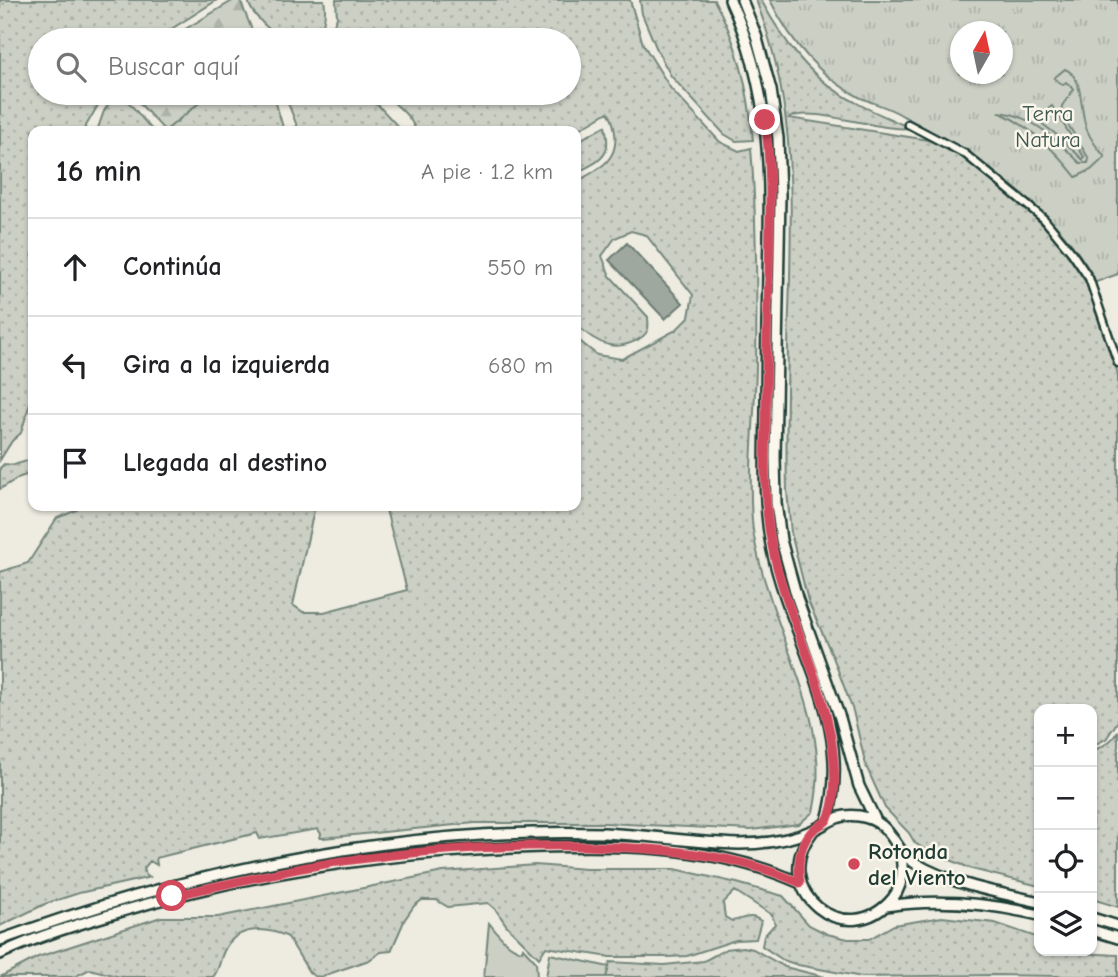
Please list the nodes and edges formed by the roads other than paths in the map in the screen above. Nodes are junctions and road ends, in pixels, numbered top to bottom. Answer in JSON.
{"nodes":[{"id":1,"x":730,"y":0,"type":"edge"},
{"id":2,"x":742,"y":0,"type":"edge"},
{"id":3,"x":908,"y":124,"type":"dead end"},
{"id":4,"x":1118,"y":363,"type":"edge"},
{"id":5,"x":827,"y":820,"type":"junction"},
{"id":6,"x":876,"y":821,"type":"junction"},
{"id":7,"x":814,"y":829,"type":"junction"},
{"id":8,"x":899,"y":847,"type":"junction"},
{"id":9,"x":800,"y":883,"type":"junction"},
{"id":10,"x":1034,"y":901,"type":"edge"},
{"id":11,"x":886,"y":906,"type":"junction"},
{"id":12,"x":1034,"y":914,"type":"edge"},
{"id":13,"x":1097,"y":920,"type":"edge"},
{"id":14,"x":1118,"y":926,"type":"edge"},
{"id":15,"x":1097,"y":932,"type":"edge"},
{"id":16,"x":1118,"y":938,"type":"edge"},
{"id":17,"x":0,"y":940,"type":"edge"},
{"id":18,"x":0,"y":954,"type":"edge"}],
"edges":[{"from":1,"to":5,"type":"main road"},
{"from":2,"to":6,"type":"main road"},
{"from":3,"to":4,"type":"street"},
{"from":5,"to":6,"type":"main road"},
{"from":5,"to":7,"type":"main road"},
{"from":6,"to":8,"type":"main road"},
{"from":7,"to":9,"type":"main road"},
{"from":7,"to":17,"type":"main road"},
{"from":8,"to":10,"type":"main road"},
{"from":8,"to":11,"type":"main road"},
{"from":9,"to":11,"type":"main road"},
{"from":9,"to":18,"type":"main road"},
{"from":11,"to":12,"type":"main road"},
{"from":13,"to":14,"type":"main road"},
{"from":15,"to":16,"type":"main road"}]}
